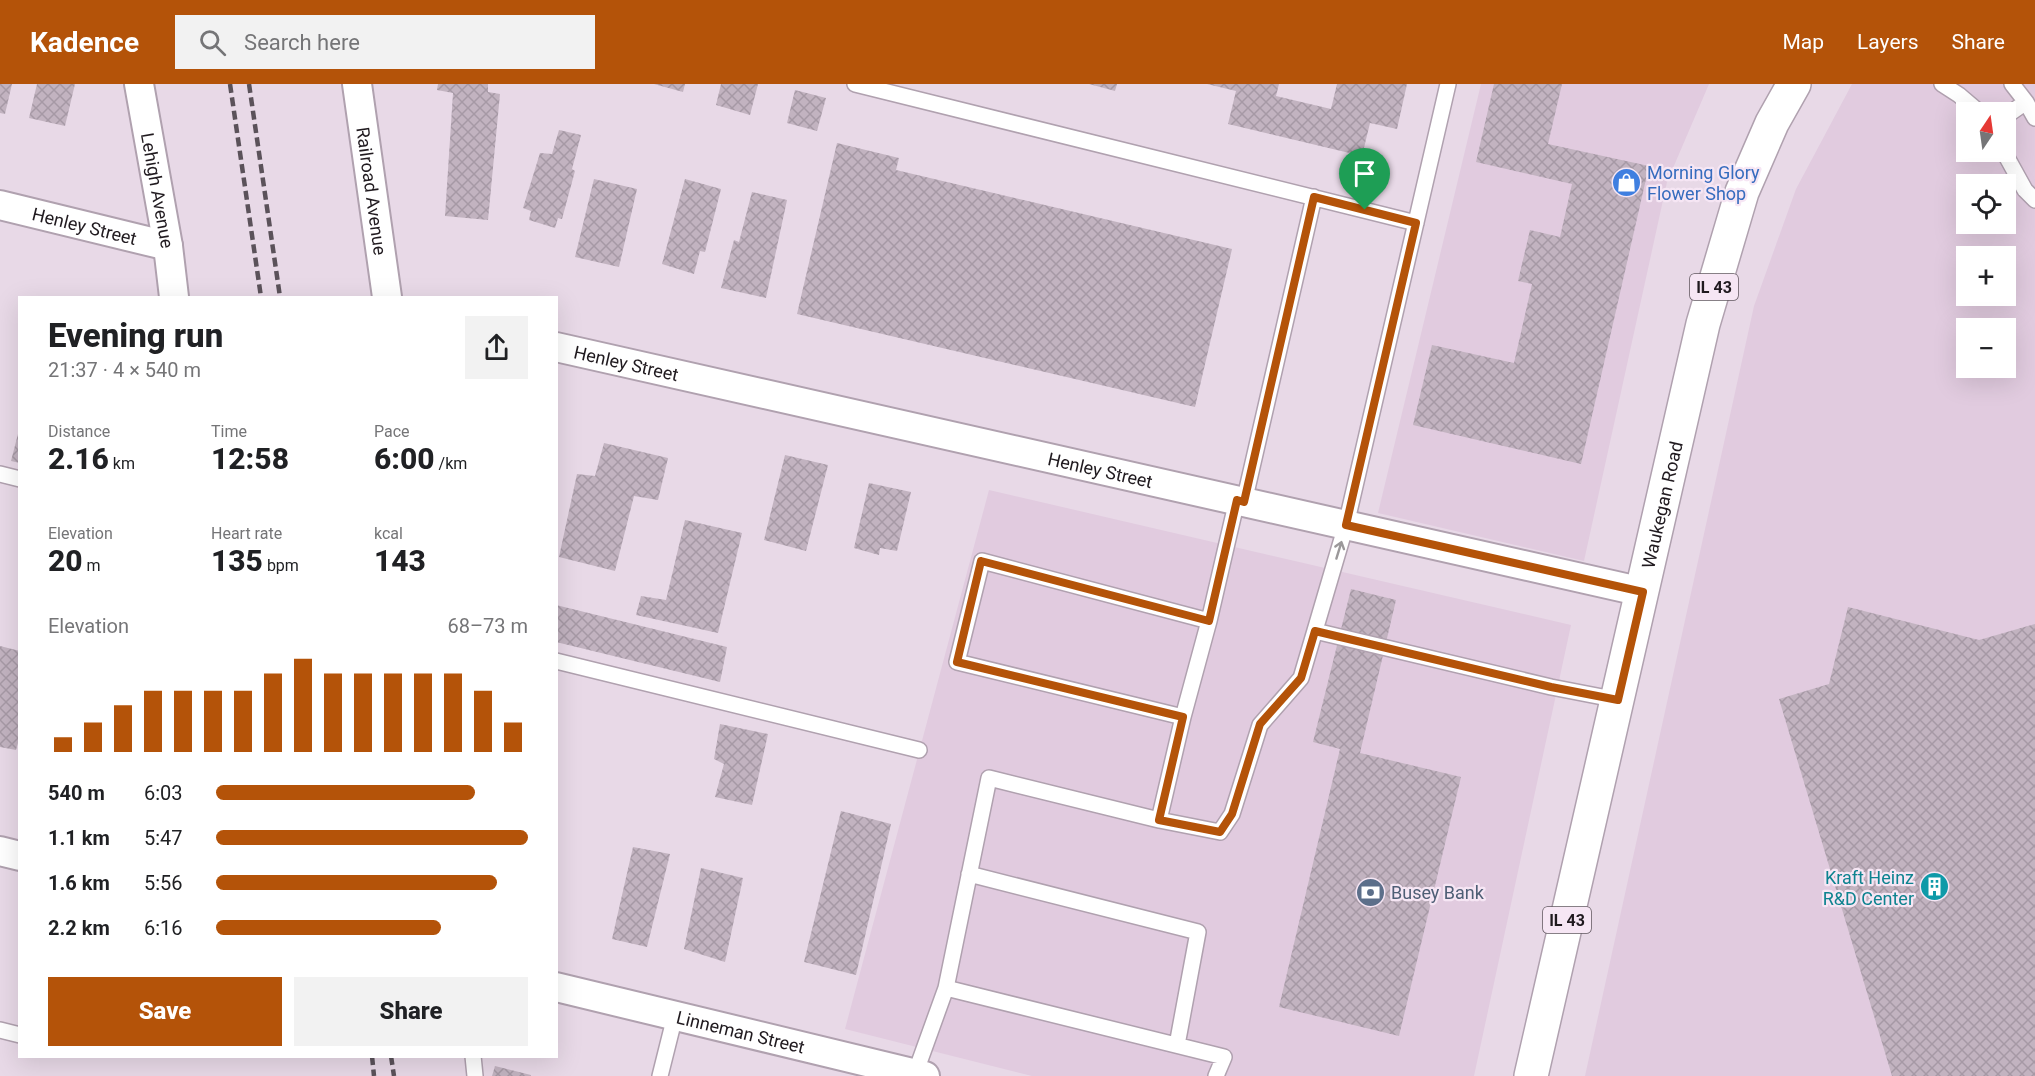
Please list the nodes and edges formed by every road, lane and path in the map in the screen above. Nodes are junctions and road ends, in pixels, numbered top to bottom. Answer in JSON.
{"nodes":[{"id":1,"x":139,"y":84,"type":"edge"},
{"id":2,"x":357,"y":84,"type":"edge"},
{"id":3,"x":855,"y":84,"type":"edge"},
{"id":4,"x":1448,"y":84,"type":"edge"},
{"id":5,"x":1794,"y":84,"type":"edge"},
{"id":6,"x":1942,"y":84,"type":"edge"},
{"id":7,"x":2012,"y":84,"type":"edge"},
{"id":8,"x":1967,"y":102,"type":"edge"},
{"id":9,"x":2026,"y":102,"type":"junction"},
{"id":10,"x":2016,"y":109,"type":"edge"},
{"id":11,"x":2035,"y":118,"type":"edge"},
{"id":12,"x":2010,"y":162,"type":"edge"},
{"id":13,"x":1314,"y":197,"type":"junction"},
{"id":14,"x":2035,"y":200,"type":"edge"},
{"id":15,"x":0,"y":205,"type":"edge"},
{"id":16,"x":1416,"y":223,"type":"junction"},
{"id":17,"x":168,"y":246,"type":"junction"},
{"id":18,"x":174,"y":296,"type":"edge"},
{"id":19,"x":387,"y":296,"type":"edge"},
{"id":20,"x":558,"y":347,"type":"edge"},
{"id":21,"x":0,"y":474,"type":"edge"},
{"id":22,"x":18,"y":478,"type":"edge"},
{"id":23,"x":1240,"y":501,"type":"junction"},
{"id":24,"x":1346,"y":525,"type":"junction"},
{"id":25,"x":1643,"y":592,"type":"junction"},
{"id":26,"x":1209,"y":621,"type":"junction"},
{"id":27,"x":1315,"y":631,"type":"junction"},
{"id":28,"x":558,"y":661,"type":"edge"},
{"id":29,"x":1618,"y":700,"type":"junction"},
{"id":30,"x":1183,"y":717,"type":"junction"},
{"id":31,"x":919,"y":750,"type":"dead end"},
{"id":32,"x":1159,"y":820,"type":"junction"},
{"id":33,"x":0,"y":851,"type":"edge"},
{"id":34,"x":18,"y":856,"type":"edge"},
{"id":35,"x":969,"y":874,"type":"junction"},
{"id":36,"x":558,"y":987,"type":"edge"},
{"id":37,"x":946,"y":988,"type":"junction"},
{"id":38,"x":675,"y":1016,"type":"junction"},
{"id":39,"x":0,"y":1030,"type":"edge"},
{"id":40,"x":18,"y":1034,"type":"edge"},
{"id":41,"x":1177,"y":1045,"type":"junction"},
{"id":42,"x":473,"y":1058,"type":"edge"},
{"id":43,"x":920,"y":1075,"type":"edge"},
{"id":44,"x":475,"y":1076,"type":"edge"},
{"id":45,"x":660,"y":1076,"type":"edge"},
{"id":46,"x":1216,"y":1076,"type":"edge"},
{"id":47,"x":1531,"y":1076,"type":"edge"}],
"edges":[{"from":1,"to":17,"type":"street","name":"Lehigh Avenue"},
{"from":2,"to":19,"type":"street","name":"Railroad Avenue"},
{"from":3,"to":13,"type":"lane"},
{"from":4,"to":16,"type":"lane"},
{"from":5,"to":25,"type":"main road","name":"Waukegan Road","number":"IL 43"},
{"from":6,"to":8,"type":"lane"},
{"from":7,"to":9,"type":"lane"},
{"from":9,"to":10,"type":"lane"},
{"from":9,"to":11,"type":"lane"},
{"from":12,"to":14,"type":"lane"},
{"from":13,"to":16,"type":"lane"},
{"from":13,"to":23,"type":"lane"},
{"from":15,"to":17,"type":"street","name":"Henley Street"},
{"from":16,"to":24,"type":"lane"},
{"from":17,"to":18,"type":"street","name":"Lehigh Avenue"},
{"from":20,"to":23,"type":"street","name":"Henley Street"},
{"from":21,"to":22,"type":"lane"},
{"from":23,"to":24,"type":"street","name":"Henley Street"},
{"from":23,"to":26,"type":"lane"},
{"from":24,"to":25,"type":"street","name":"Henley Street"},
{"from":27,"to":24,"type":"lane","one_way":true},
{"from":25,"to":29,"type":"main road","name":"Waukegan Road","number":"IL 43"},
{"from":26,"to":30,"type":"lane"},
{"from":26,"to":30,"type":"lane"},
{"from":27,"to":29,"type":"lane"},
{"from":27,"to":32,"type":"lane"},
{"from":28,"to":31,"type":"lane"},
{"from":29,"to":47,"type":"main road","name":"Waukegan Road","number":"IL 43"},
{"from":30,"to":32,"type":"lane"},
{"from":32,"to":35,"type":"lane"},
{"from":33,"to":34,"type":"street"},
{"from":35,"to":37,"type":"lane"},
{"from":35,"to":41,"type":"lane"},
{"from":36,"to":38,"type":"street","name":"Linneman Street"},
{"from":37,"to":41,"type":"lane"},
{"from":37,"to":43,"type":"lane"},
{"from":38,"to":43,"type":"street","name":"Linneman Street"},
{"from":38,"to":45,"type":"lane"},
{"from":39,"to":40,"type":"lane"},
{"from":41,"to":46,"type":"lane"},
{"from":42,"to":44,"type":"lane"}]}
